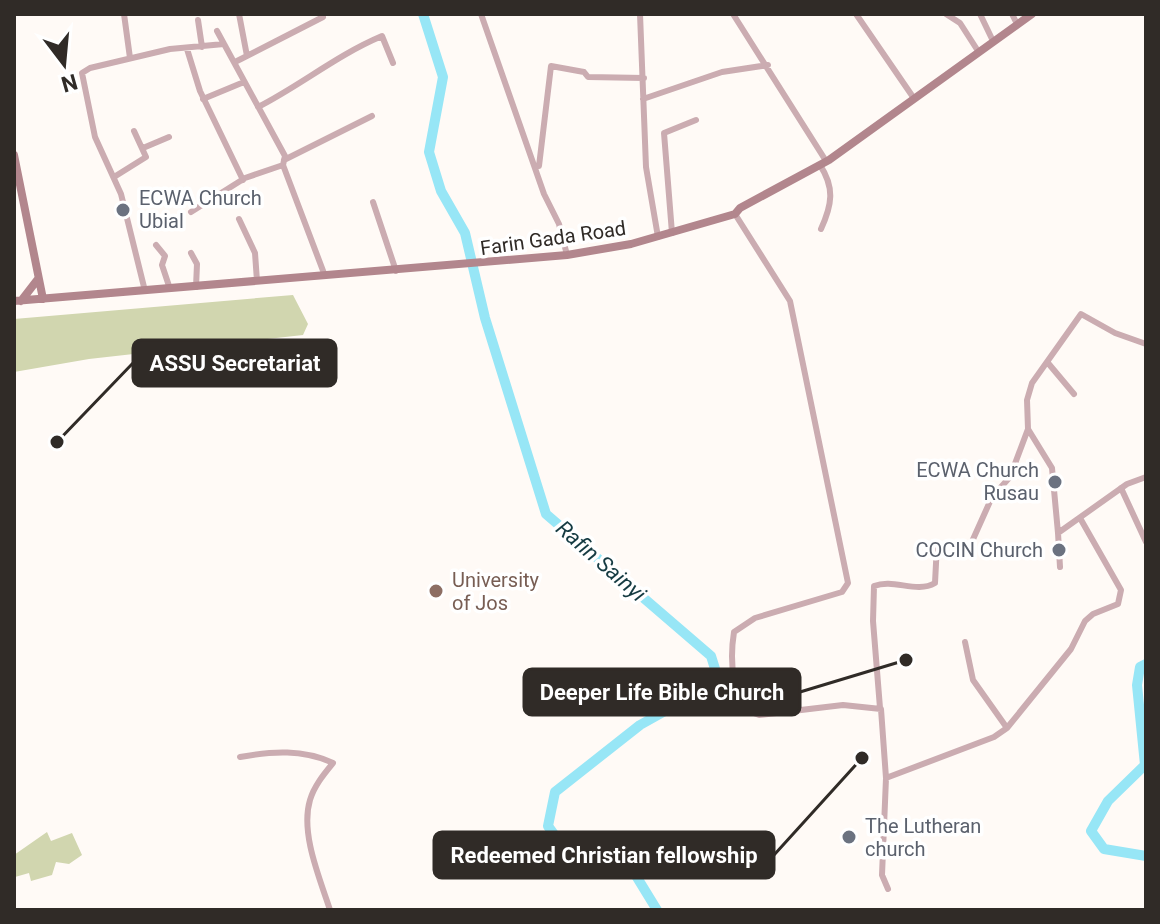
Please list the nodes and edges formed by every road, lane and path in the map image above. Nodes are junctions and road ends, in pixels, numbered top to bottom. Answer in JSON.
{"nodes":[{"id":1,"x":124,"y":14,"type":"edge"},
{"id":2,"x":239,"y":14,"type":"edge"},
{"id":3,"x":481,"y":14,"type":"edge"},
{"id":4,"x":640,"y":14,"type":"edge"},
{"id":5,"x":733,"y":14,"type":"edge"},
{"id":6,"x":856,"y":14,"type":"edge"},
{"id":7,"x":946,"y":14,"type":"edge"},
{"id":8,"x":980,"y":14,"type":"edge"},
{"id":9,"x":1012,"y":14,"type":"edge"},
{"id":10,"x":1032,"y":14,"type":"edge"},
{"id":11,"x":323,"y":17,"type":"dead end"},
{"id":12,"x":198,"y":20,"type":"dead end"},
{"id":13,"x":1017,"y":24,"type":"junction"},
{"id":14,"x":217,"y":31,"type":"dead end"},
{"id":15,"x":993,"y":41,"type":"junction"},
{"id":16,"x":224,"y":44,"type":"junction"},
{"id":17,"x":202,"y":47,"type":"junction"},
{"id":18,"x":187,"y":49,"type":"junction"},
{"id":19,"x":978,"y":51,"type":"junction"},
{"id":20,"x":247,"y":56,"type":"junction"},
{"id":21,"x":130,"y":58,"type":"junction"},
{"id":22,"x":235,"y":62,"type":"junction"},
{"id":23,"x":393,"y":63,"type":"dead end"},
{"id":24,"x":768,"y":65,"type":"junction"},
{"id":25,"x":644,"y":78,"type":"junction"},
{"id":26,"x":244,"y":82,"type":"junction"},
{"id":27,"x":913,"y":97,"type":"junction"},
{"id":28,"x":203,"y":99,"type":"junction"},
{"id":29,"x":643,"y":99,"type":"junction"},
{"id":30,"x":258,"y":107,"type":"junction"},
{"id":31,"x":372,"y":116,"type":"dead end"},
{"id":32,"x":696,"y":120,"type":"dead end"},
{"id":33,"x":134,"y":131,"type":"dead end"},
{"id":34,"x":169,"y":137,"type":"dead end"},
{"id":35,"x":143,"y":148,"type":"junction"},
{"id":36,"x":14,"y":159,"type":"edge"},
{"id":37,"x":284,"y":162,"type":"junction"},
{"id":38,"x":823,"y":163,"type":"junction"},
{"id":39,"x":538,"y":169,"type":"junction"},
{"id":40,"x":114,"y":177,"type":"junction"},
{"id":41,"x":243,"y":180,"type":"junction"},
{"id":42,"x":373,"y":202,"type":"dead end"},
{"id":43,"x":191,"y":212,"type":"dead end"},
{"id":44,"x":735,"y":214,"type":"junction"},
{"id":45,"x":239,"y":219,"type":"dead end"},
{"id":46,"x":821,"y":229,"type":"dead end"},
{"id":47,"x":672,"y":233,"type":"junction"},
{"id":48,"x":658,"y":237,"type":"junction"},
{"id":49,"x":156,"y":245,"type":"dead end"},
{"id":50,"x":191,"y":253,"type":"dead end"},
{"id":51,"x":567,"y":255,"type":"junction"},
{"id":52,"x":396,"y":271,"type":"junction"},
{"id":53,"x":325,"y":276,"type":"junction"},
{"id":54,"x":39,"y":281,"type":"junction"},
{"id":55,"x":257,"y":281,"type":"junction"},
{"id":56,"x":196,"y":287,"type":"junction"},
{"id":57,"x":170,"y":289,"type":"junction"},
{"id":58,"x":145,"y":291,"type":"junction"},
{"id":59,"x":61,"y":298,"type":"junction"},
{"id":60,"x":43,"y":299,"type":"junction"},
{"id":61,"x":17,"y":301,"type":"edge"},
{"id":62,"x":1146,"y":344,"type":"edge"},
{"id":63,"x":1048,"y":363,"type":"junction"},
{"id":64,"x":1074,"y":394,"type":"dead end"},
{"id":65,"x":1028,"y":429,"type":"junction"},
{"id":66,"x":1146,"y":477,"type":"edge"},
{"id":67,"x":1121,"y":488,"type":"junction"},
{"id":68,"x":1080,"y":518,"type":"junction"},
{"id":69,"x":1058,"y":533,"type":"junction"},
{"id":70,"x":1146,"y":542,"type":"edge"},
{"id":71,"x":937,"y":544,"type":"dead end"},
{"id":72,"x":970,"y":546,"type":"dead end"},
{"id":73,"x":1060,"y":567,"type":"dead end"},
{"id":74,"x":965,"y":642,"type":"dead end"},
{"id":75,"x":880,"y":708,"type":"junction"},
{"id":76,"x":1007,"y":728,"type":"junction"},
{"id":77,"x":240,"y":757,"type":"dead end"},
{"id":78,"x":886,"y":778,"type":"junction"},
{"id":79,"x":888,"y":889,"type":"dead end"},
{"id":80,"x":330,"y":910,"type":"edge"}],
"edges":[{"from":1,"to":21,"type":"street"},
{"from":2,"to":20,"type":"street"},
{"from":3,"to":39,"type":"street"},
{"from":4,"to":25,"type":"street"},
{"from":5,"to":24,"type":"street"},
{"from":6,"to":27,"type":"street"},
{"from":7,"to":19,"type":"street"},
{"from":8,"to":15,"type":"street"},
{"from":9,"to":13,"type":"street"},
{"from":10,"to":13,"type":"main road","name":"Farin Gada Road"},
{"from":11,"to":20,"type":"street"},
{"from":12,"to":17,"type":"street"},
{"from":13,"to":15,"type":"main road","name":"Farin Gada Road"},
{"from":14,"to":16,"type":"street"},
{"from":15,"to":19,"type":"main road","name":"Farin Gada Road"},
{"from":16,"to":17,"type":"street"},
{"from":16,"to":22,"type":"street"},
{"from":17,"to":18,"type":"street"},
{"from":18,"to":21,"type":"street"},
{"from":18,"to":28,"type":"street"},
{"from":19,"to":27,"type":"main road","name":"Farin Gada Road"},
{"from":20,"to":22,"type":"street"},
{"from":21,"to":40,"type":"street"},
{"from":22,"to":26,"type":"street"},
{"from":23,"to":30,"type":"street"},
{"from":24,"to":29,"type":"street"},
{"from":24,"to":38,"type":"street"},
{"from":25,"to":29,"type":"street"},
{"from":25,"to":39,"type":"street"},
{"from":26,"to":28,"type":"street"},
{"from":26,"to":30,"type":"street"},
{"from":27,"to":38,"type":"main road","name":"Farin Gada Road"},
{"from":28,"to":41,"type":"street"},
{"from":29,"to":48,"type":"street"},
{"from":30,"to":37,"type":"street"},
{"from":31,"to":37,"type":"street"},
{"from":32,"to":47,"type":"street"},
{"from":33,"to":35,"type":"street"},
{"from":34,"to":35,"type":"street"},
{"from":35,"to":40,"type":"street"},
{"from":36,"to":54,"type":"main road"},
{"from":37,"to":41,"type":"street"},
{"from":37,"to":53,"type":"street"},
{"from":38,"to":44,"type":"main road","name":"Farin Gada Road"},
{"from":38,"to":46,"type":"street"},
{"from":39,"to":51,"type":"street"},
{"from":40,"to":58,"type":"street"},
{"from":41,"to":43,"type":"street"},
{"from":42,"to":52,"type":"street"},
{"from":44,"to":47,"type":"main road","name":"Farin Gada Road"},
{"from":44,"to":75,"type":"street"},
{"from":45,"to":55,"type":"street"},
{"from":47,"to":48,"type":"main road","name":"Farin Gada Road"},
{"from":48,"to":51,"type":"main road","name":"Farin Gada Road"},
{"from":49,"to":57,"type":"street"},
{"from":50,"to":56,"type":"street"},
{"from":51,"to":52,"type":"main road","name":"Farin Gada Road"},
{"from":52,"to":53,"type":"main road","name":"Farin Gada Road"},
{"from":53,"to":55,"type":"main road","name":"Farin Gada Road"},
{"from":54,"to":59,"type":"main road"},
{"from":54,"to":60,"type":"main road"},
{"from":54,"to":61,"type":"main road"},
{"from":55,"to":56,"type":"main road","name":"Farin Gada Road"},
{"from":56,"to":57,"type":"main road","name":"Farin Gada Road"},
{"from":57,"to":58,"type":"main road","name":"Farin Gada Road"},
{"from":58,"to":59,"type":"main road","name":"Farin Gada Road"},
{"from":59,"to":60,"type":"main road","name":"Farin Gada Road"},
{"from":60,"to":61,"type":"main road","name":"Farin Gada Road"},
{"from":62,"to":63,"type":"street"},
{"from":63,"to":64,"type":"street"},
{"from":63,"to":65,"type":"street"},
{"from":65,"to":69,"type":"street"},
{"from":65,"to":72,"type":"street"},
{"from":66,"to":67,"type":"street"},
{"from":67,"to":68,"type":"street"},
{"from":67,"to":70,"type":"street"},
{"from":68,"to":69,"type":"street"},
{"from":68,"to":76,"type":"street"},
{"from":69,"to":73,"type":"street"},
{"from":71,"to":75,"type":"street"},
{"from":74,"to":76,"type":"street"},
{"from":75,"to":78,"type":"street"},
{"from":76,"to":78,"type":"street"},
{"from":77,"to":80,"type":"street"},
{"from":78,"to":79,"type":"street"}]}
